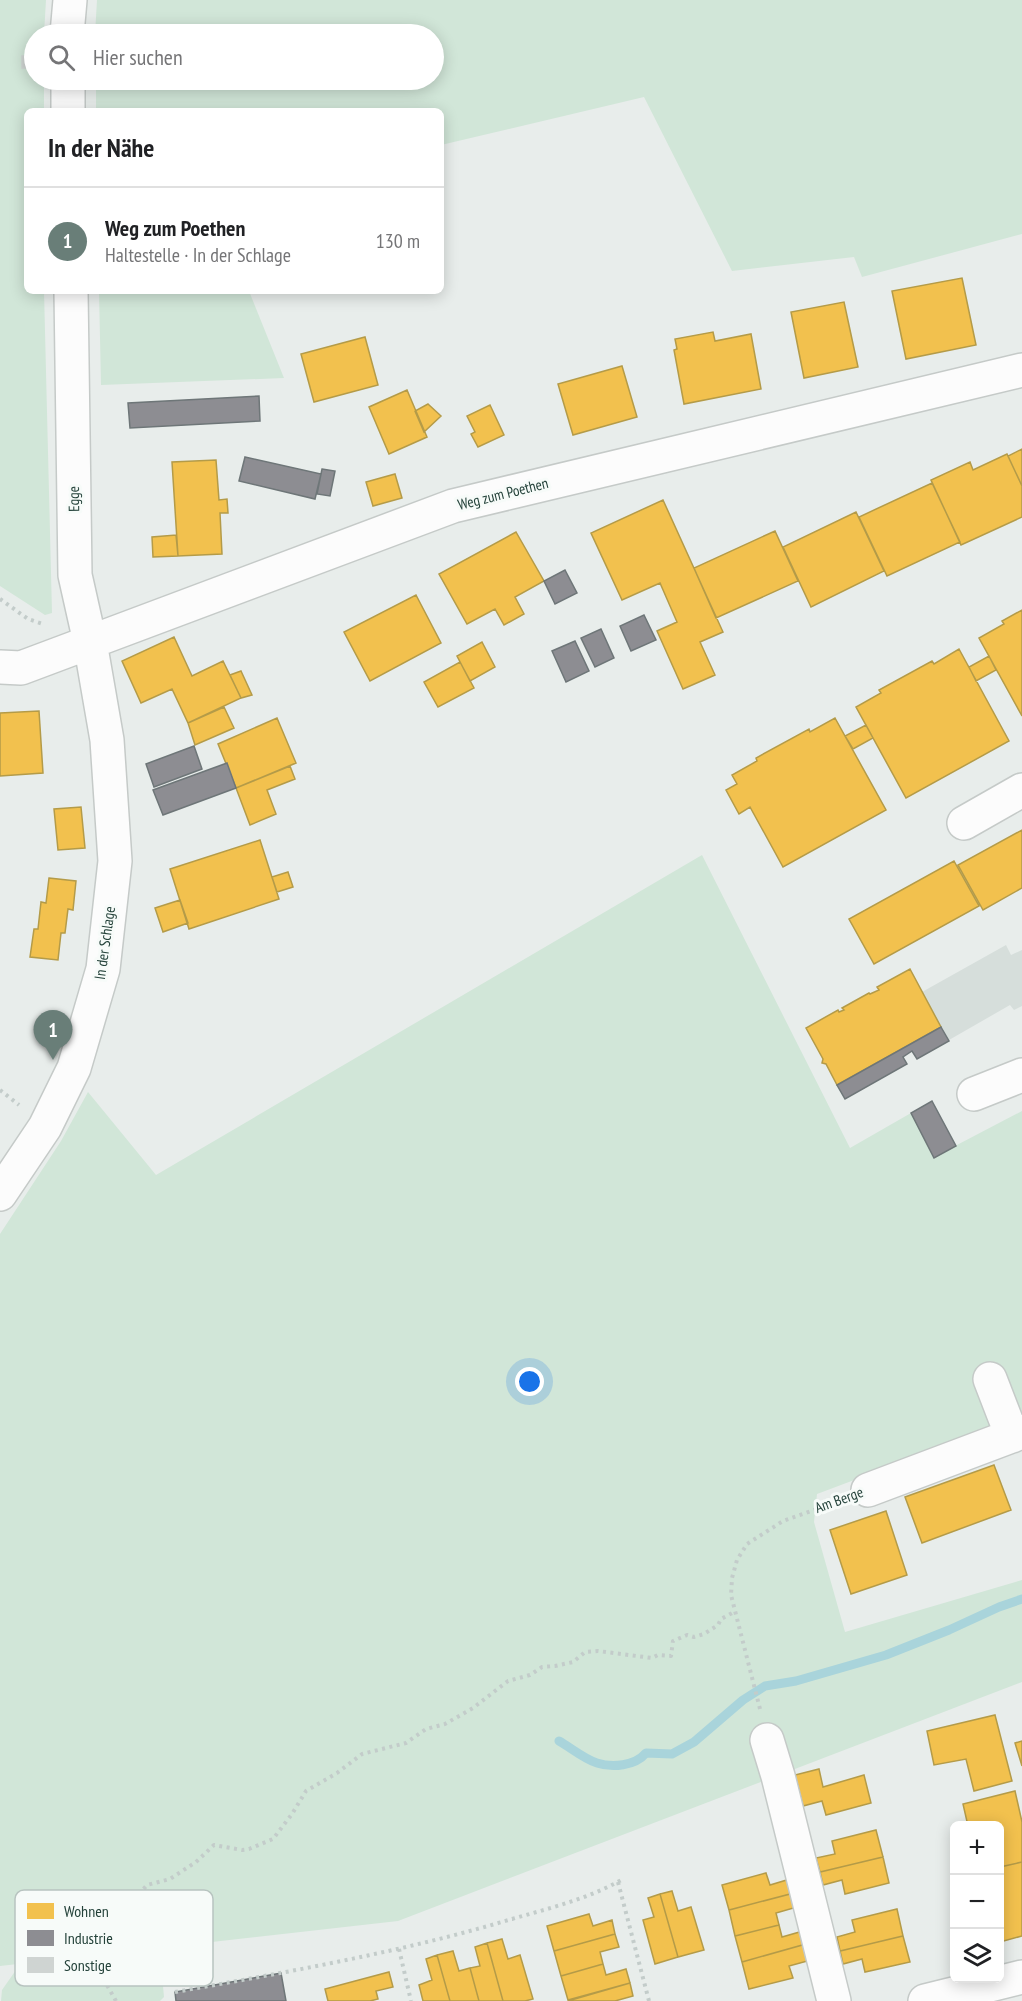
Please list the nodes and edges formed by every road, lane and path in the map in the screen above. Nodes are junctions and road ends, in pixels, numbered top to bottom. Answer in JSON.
{"nodes":[{"id":1,"x":70,"y":0,"type":"edge"},
{"id":2,"x":68,"y":24,"type":"edge"},
{"id":3,"x":68,"y":90,"type":"edge"},
{"id":4,"x":68,"y":108,"type":"edge"},
{"id":5,"x":71,"y":294,"type":"edge"},
{"id":6,"x":1022,"y":370,"type":"edge"},
{"id":7,"x":0,"y":599,"type":"edge"},
{"id":8,"x":28,"y":619,"type":"dead end"},
{"id":9,"x":90,"y":642,"type":"junction"},
{"id":10,"x":0,"y":667,"type":"edge"},
{"id":11,"x":101,"y":705,"type":"joint"},
{"id":12,"x":1022,"y":790,"type":"edge"},
{"id":13,"x":963,"y":823,"type":"dead end"},
{"id":14,"x":1022,"y":1075,"type":"edge"},
{"id":15,"x":0,"y":1090,"type":"edge"},
{"id":16,"x":7,"y":1094,"type":"dead end"},
{"id":17,"x":974,"y":1094,"type":"dead end"},
{"id":18,"x":0,"y":1194,"type":"edge"},
{"id":19,"x":990,"y":1379,"type":"dead end"},
{"id":20,"x":1017,"y":1434,"type":"edge"},
{"id":21,"x":868,"y":1490,"type":"joint"},
{"id":22,"x":734,"y":1612,"type":"junction"},
{"id":23,"x":767,"y":1740,"type":"joint"},
{"id":24,"x":623,"y":1879,"type":"dead end"},
{"id":25,"x":618,"y":1882,"type":"junction"},
{"id":26,"x":143,"y":1890,"type":"edge"},
{"id":27,"x":399,"y":1949,"type":"junction"},
{"id":28,"x":1022,"y":1977,"type":"edge"},
{"id":29,"x":213,"y":1985,"type":"edge"},
{"id":30,"x":108,"y":1986,"type":"edge"},
{"id":31,"x":209,"y":1986,"type":"edge"},
{"id":32,"x":175,"y":1992,"type":"dead end"},
{"id":33,"x":116,"y":2001,"type":"edge"},
{"id":34,"x":411,"y":2001,"type":"edge"},
{"id":35,"x":649,"y":2001,"type":"edge"},
{"id":36,"x":834,"y":2001,"type":"edge"},
{"id":37,"x":925,"y":2001,"type":"edge"}],
"edges":[{"from":1,"to":2,"type":"street"},
{"from":3,"to":4,"type":"street"},
{"from":5,"to":9,"type":"street","name":"Egge"},
{"from":6,"to":9,"type":"street","name":"Weg zum Poethen"},
{"from":7,"to":8,"type":"path"},
{"from":9,"to":10,"type":"street","name":"Weg zum Poethen"},
{"from":9,"to":11,"type":"street","name":"Egge"},
{"from":11,"to":18,"type":"street","name":"In der Schlage"},
{"from":12,"to":13,"type":"street"},
{"from":14,"to":17,"type":"street"},
{"from":15,"to":16,"type":"path"},
{"from":19,"to":20,"type":"street"},
{"from":20,"to":21,"type":"street","name":"Am Berge"},
{"from":21,"to":22,"type":"path","name":"Am Berge"},
{"from":22,"to":23,"type":"path","name":"Am Berge"},
{"from":22,"to":26,"type":"path"},
{"from":23,"to":36,"type":"street"},
{"from":24,"to":25,"type":"path"},
{"from":25,"to":27,"type":"path"},
{"from":25,"to":35,"type":"path"},
{"from":27,"to":29,"type":"path"},
{"from":27,"to":34,"type":"path"},
{"from":28,"to":37,"type":"street"},
{"from":30,"to":33,"type":"path"},
{"from":31,"to":32,"type":"path"}]}
